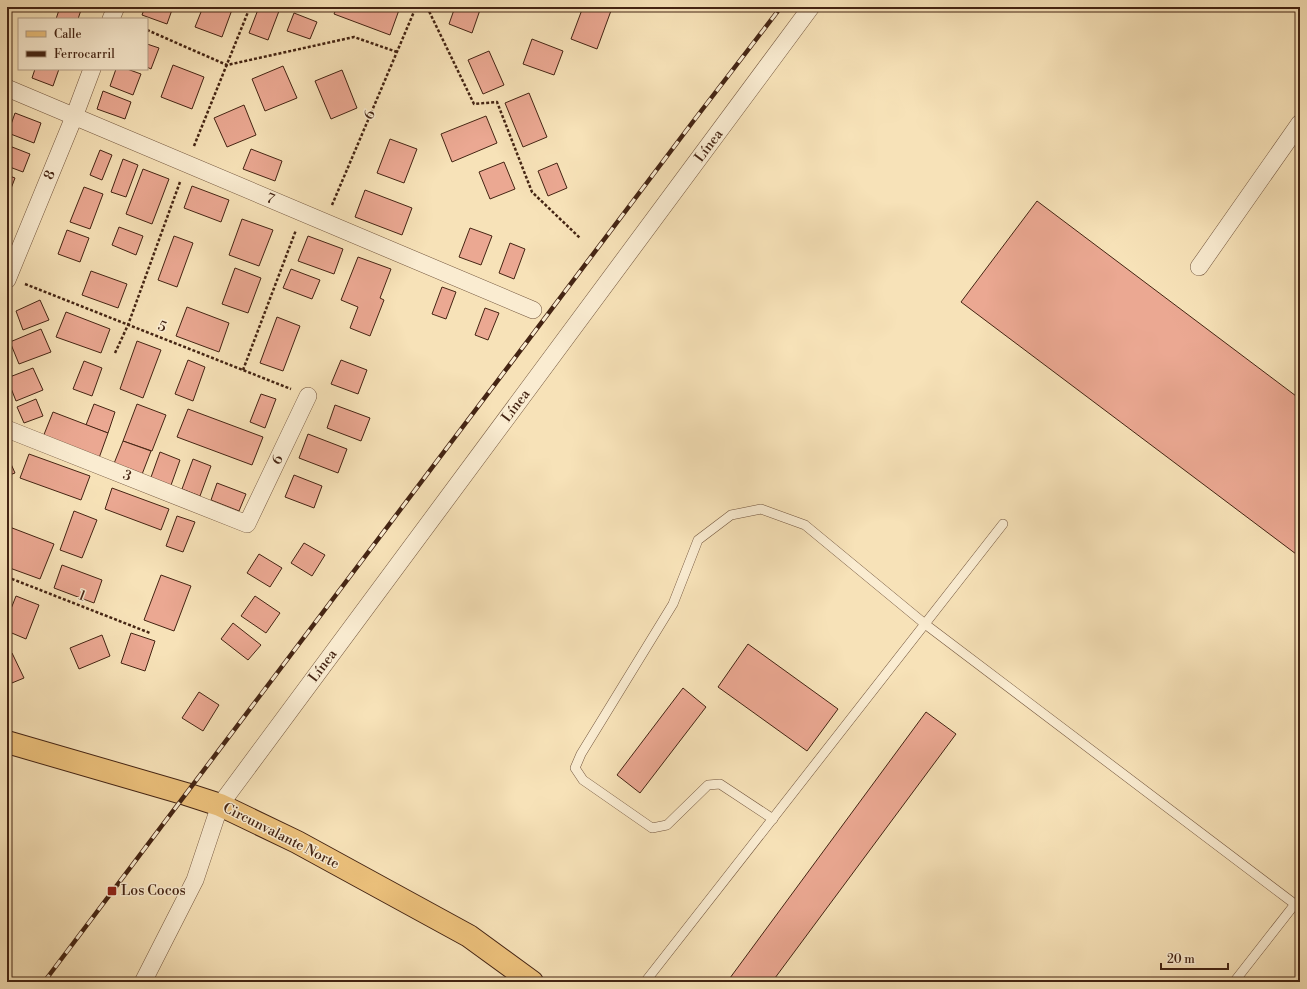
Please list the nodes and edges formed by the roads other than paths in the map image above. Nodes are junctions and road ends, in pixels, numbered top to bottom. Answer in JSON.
{"nodes":[{"id":1,"x":116,"y":7,"type":"edge"},
{"id":2,"x":811,"y":7,"type":"edge"},
{"id":3,"x":111,"y":18,"type":"edge"},
{"id":4,"x":92,"y":70,"type":"edge"},
{"id":5,"x":7,"y":88,"type":"edge"},
{"id":6,"x":74,"y":117,"type":"junction"},
{"id":7,"x":1300,"y":123,"type":"edge"},
{"id":8,"x":1199,"y":267,"type":"dead end"},
{"id":9,"x":8,"y":279,"type":"edge"},
{"id":10,"x":533,"y":310,"type":"dead end"},
{"id":11,"x":308,"y":396,"type":"road end"},
{"id":12,"x":7,"y":428,"type":"edge"},
{"id":13,"x":247,"y":524,"type":"joint"},
{"id":14,"x":1003,"y":524,"type":"dead end"},
{"id":15,"x":925,"y":624,"type":"junction"},
{"id":16,"x":7,"y":742,"type":"edge"},
{"id":17,"x":220,"y":805,"type":"junction"},
{"id":18,"x":772,"y":819,"type":"junction"},
{"id":19,"x":1297,"y":906,"type":"edge"},
{"id":20,"x":143,"y":982,"type":"edge"},
{"id":21,"x":532,"y":982,"type":"edge"},
{"id":22,"x":645,"y":982,"type":"edge"},
{"id":23,"x":1234,"y":982,"type":"edge"}],
"edges":[{"from":1,"to":3,"type":"street"},
{"from":2,"to":17,"type":"street","name":"Línea"},
{"from":4,"to":6,"type":"street","name":"8"},
{"from":5,"to":6,"type":"street","name":"7"},
{"from":6,"to":9,"type":"street","name":"8"},
{"from":6,"to":10,"type":"street","name":"7"},
{"from":7,"to":8,"type":"street"},
{"from":11,"to":13,"type":"street","name":"6"},
{"from":12,"to":13,"type":"street","name":"3"},
{"from":14,"to":15,"type":"lane"},
{"from":15,"to":18,"type":"lane"},
{"from":15,"to":18,"type":"lane"},
{"from":15,"to":19,"type":"lane"},
{"from":16,"to":17,"type":"main road","name":"Circunvalante Norte"},
{"from":17,"to":20,"type":"street","name":"Línea"},
{"from":17,"to":21,"type":"main road","name":"Circunvalante Norte"},
{"from":18,"to":22,"type":"lane"},
{"from":19,"to":23,"type":"lane"}]}
